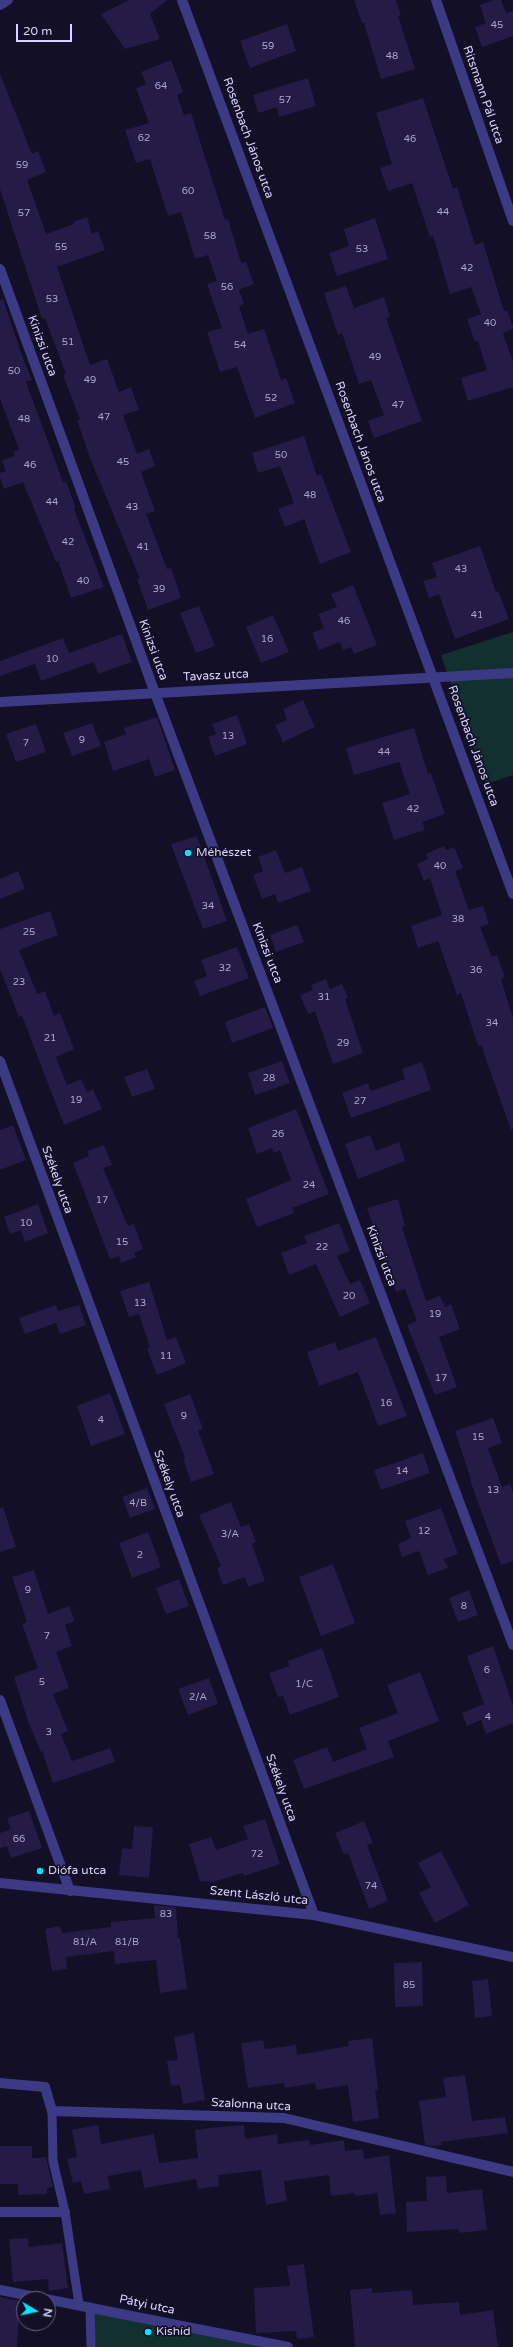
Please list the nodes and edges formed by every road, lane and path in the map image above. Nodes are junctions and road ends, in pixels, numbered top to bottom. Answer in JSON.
{"nodes":[{"id":1,"x":8,"y":0,"type":"edge"},
{"id":2,"x":182,"y":0,"type":"edge"},
{"id":3,"x":436,"y":0,"type":"edge"},
{"id":4,"x":0,"y":5,"type":"edge"},
{"id":5,"x":513,"y":221,"type":"edge"},
{"id":6,"x":0,"y":269,"type":"edge"},
{"id":7,"x":513,"y":673,"type":"edge"},
{"id":8,"x":434,"y":678,"type":"junction"},
{"id":9,"x":155,"y":693,"type":"junction"},
{"id":10,"x":0,"y":702,"type":"edge"},
{"id":11,"x":513,"y":894,"type":"edge"},
{"id":12,"x":0,"y":1061,"type":"edge"},
{"id":13,"x":513,"y":1645,"type":"edge"},
{"id":14,"x":0,"y":1700,"type":"edge"},
{"id":15,"x":0,"y":1883,"type":"edge"},
{"id":16,"x":70,"y":1891,"type":"junction"},
{"id":17,"x":314,"y":1915,"type":"junction"},
{"id":18,"x":513,"y":1957,"type":"edge"},
{"id":19,"x":0,"y":2083,"type":"edge"},
{"id":20,"x":52,"y":2112,"type":"junction"},
{"id":21,"x":513,"y":2172,"type":"edge"},
{"id":22,"x":0,"y":2212,"type":"edge"},
{"id":23,"x":65,"y":2212,"type":"junction"},
{"id":24,"x":0,"y":2290,"type":"edge"},
{"id":25,"x":79,"y":2304,"type":"junction"},
{"id":26,"x":90,"y":2306,"type":"junction"},
{"id":27,"x":91,"y":2347,"type":"edge"},
{"id":28,"x":288,"y":2347,"type":"edge"}],
"edges":[{"from":1,"to":4,"type":"street"},
{"from":2,"to":8,"type":"street","name":"Rosenbach János utca"},
{"from":3,"to":5,"type":"street","name":"Ritsmann Pál utca"},
{"from":6,"to":9,"type":"street","name":"Kinizsi utca"},
{"from":7,"to":8,"type":"street","name":"Tavasz utca"},
{"from":8,"to":9,"type":"street","name":"Tavasz utca"},
{"from":8,"to":11,"type":"street","name":"Rosenbach János utca"},
{"from":9,"to":10,"type":"street","name":"Tavasz utca"},
{"from":9,"to":13,"type":"street","name":"Kinizsi utca"},
{"from":12,"to":17,"type":"street","name":"Székely utca"},
{"from":14,"to":16,"type":"street"},
{"from":15,"to":16,"type":"street","name":"Szent László utca"},
{"from":16,"to":17,"type":"street","name":"Szent László utca"},
{"from":17,"to":18,"type":"street","name":"Szent László utca"},
{"from":19,"to":20,"type":"street"},
{"from":20,"to":21,"type":"street","name":"Szalonna utca"},
{"from":20,"to":23,"type":"lane"},
{"from":22,"to":23,"type":"street"},
{"from":23,"to":25,"type":"lane"},
{"from":24,"to":25,"type":"street","name":"Pátyi utca"},
{"from":25,"to":26,"type":"street","name":"Pátyi utca"},
{"from":26,"to":27,"type":"lane"},
{"from":26,"to":28,"type":"street","name":"Pátyi utca"}]}
